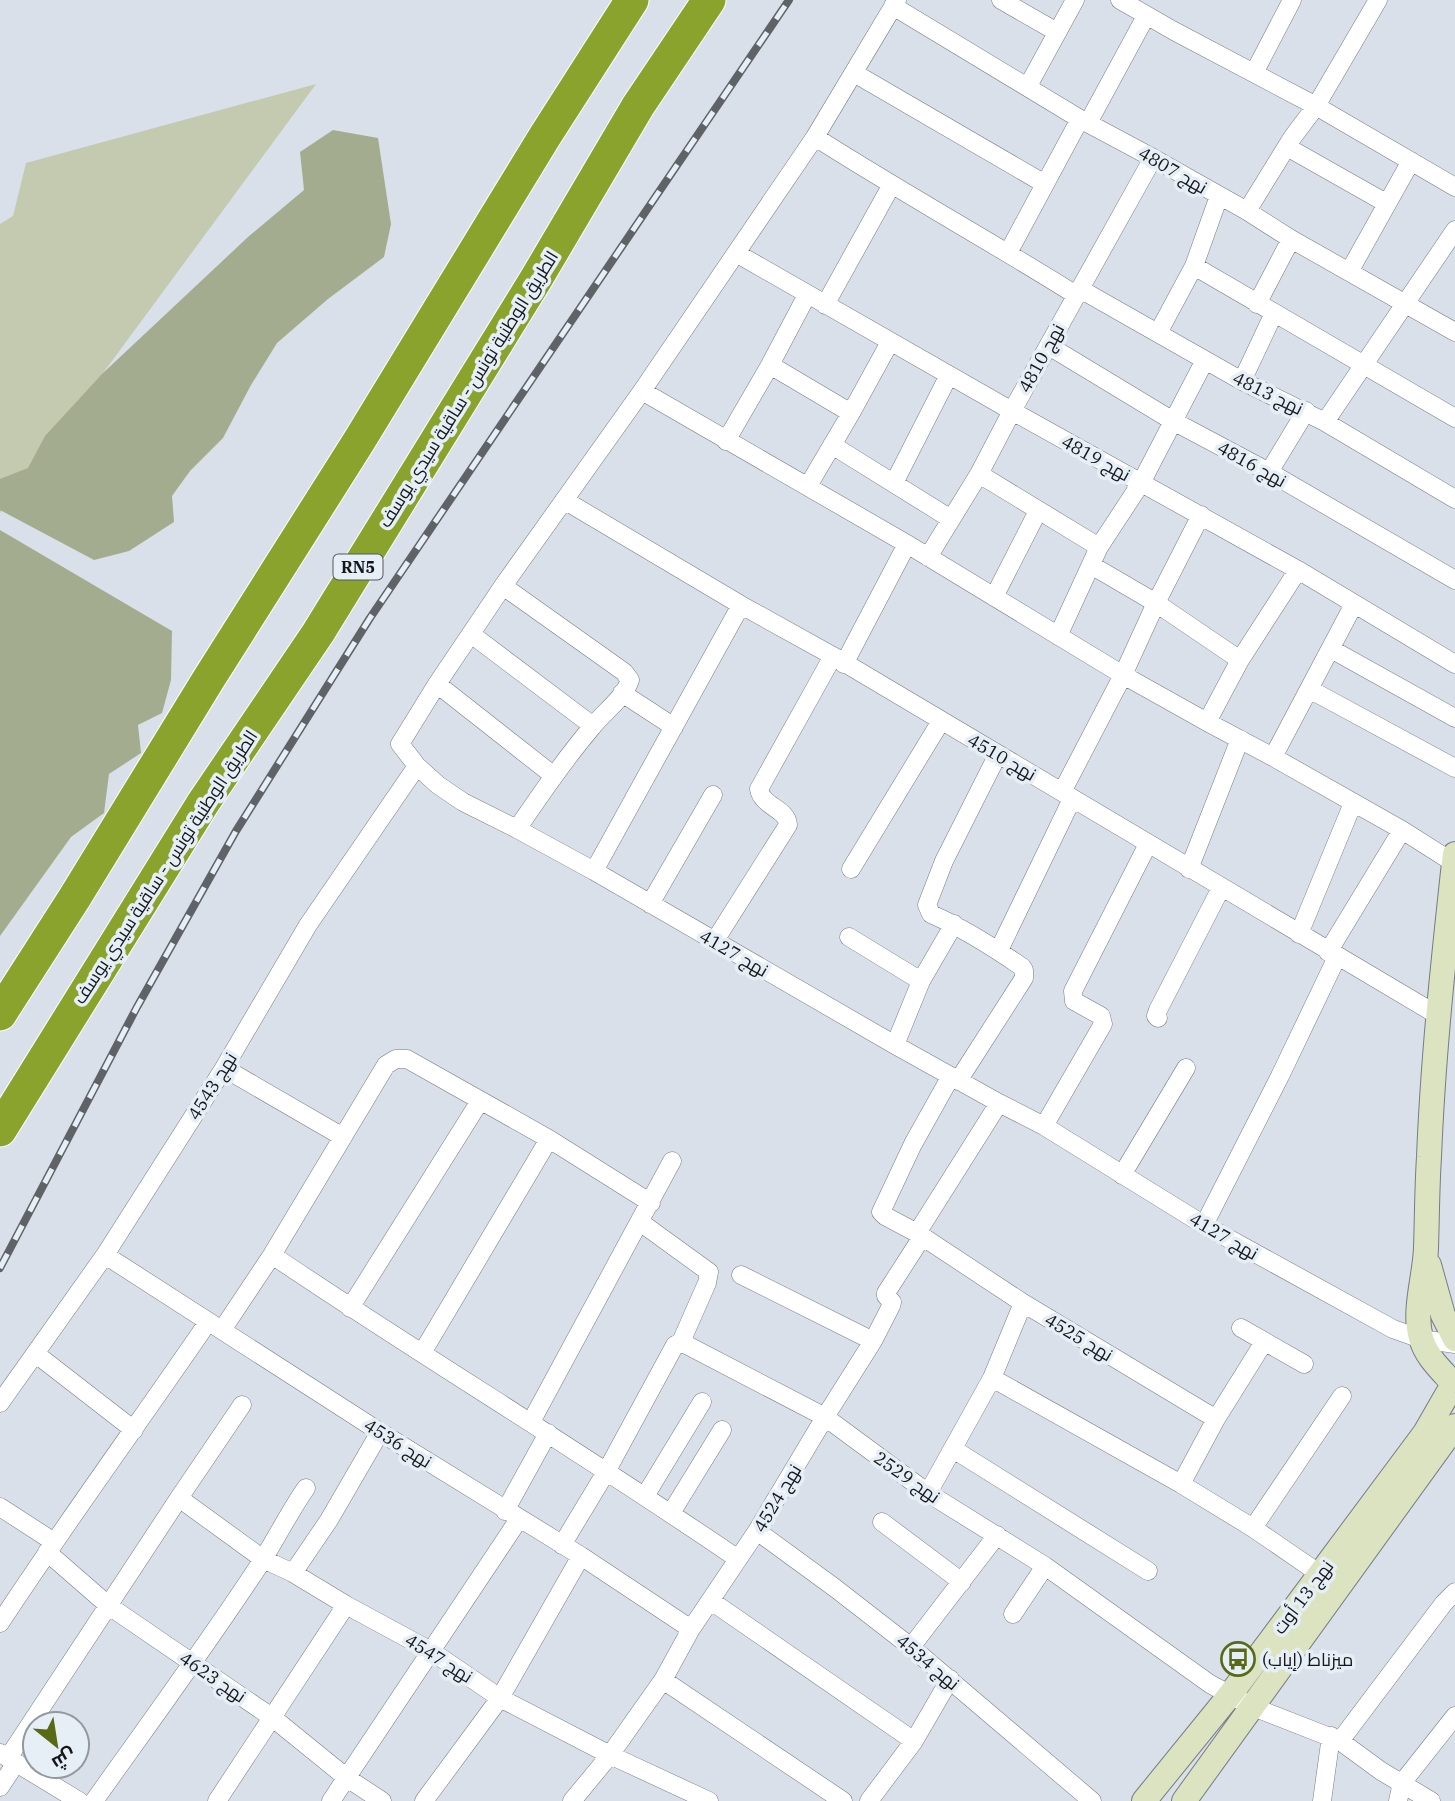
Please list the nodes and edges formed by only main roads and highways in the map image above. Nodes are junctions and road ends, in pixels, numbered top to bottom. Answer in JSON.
{"nodes":[{"id":1,"x":632,"y":0,"type":"edge"},
{"id":2,"x":709,"y":0,"type":"edge"},
{"id":3,"x":1455,"y":858,"type":"edge"},
{"id":4,"x":1445,"y":1011,"type":"edge"},
{"id":5,"x":0,"y":1014,"type":"edge"},
{"id":6,"x":0,"y":1130,"type":"edge"},
{"id":7,"x":1426,"y":1254,"type":"junction"},
{"id":8,"x":1455,"y":1342,"type":"edge"},
{"id":9,"x":1453,"y":1381,"type":"edge"},
{"id":10,"x":1455,"y":1426,"type":"edge"},
{"id":11,"x":1151,"y":1792,"type":"edge"},
{"id":12,"x":1185,"y":1801,"type":"edge"}],
"edges":[{"from":1,"to":5,"type":"highway"},
{"from":2,"to":6,"type":"highway","name":"الطريق الوطنية تونس - ساقية سيدي يوسف","number":"RN5"},
{"from":3,"to":4,"type":"main road"},
{"from":4,"to":7,"type":"main road"},
{"from":7,"to":8,"type":"main road"},
{"from":7,"to":9,"type":"main road"},
{"from":9,"to":11,"type":"main road","name":"نهج 13 أوت"},
{"from":10,"to":12,"type":"main road","name":"نهج 13 أوت"},
{"from":11,"to":12,"type":"main road"}]}
